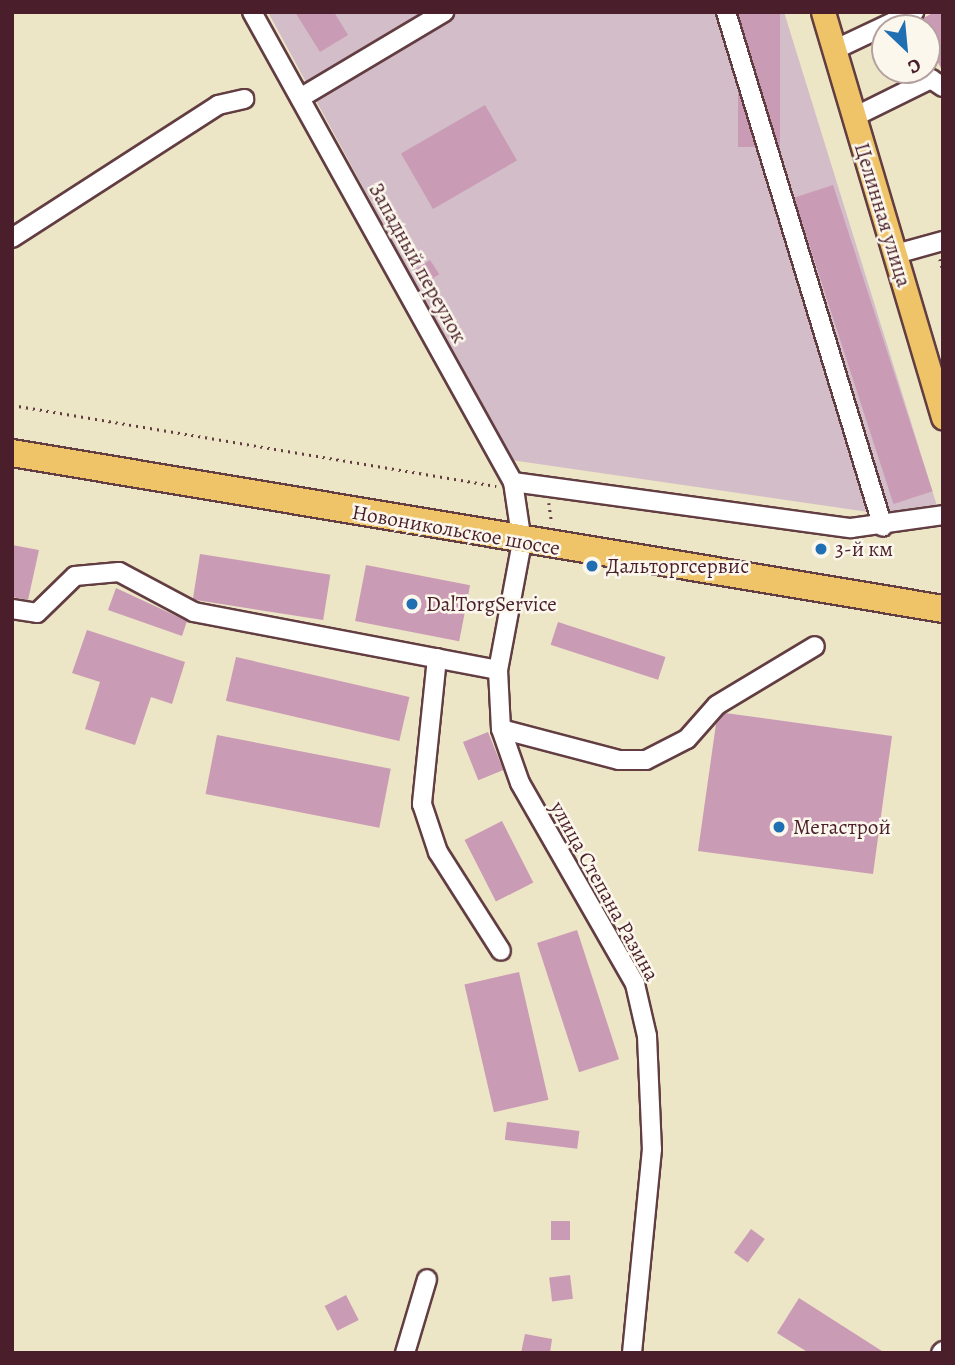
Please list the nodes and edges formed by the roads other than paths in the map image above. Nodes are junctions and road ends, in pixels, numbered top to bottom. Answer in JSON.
{"nodes":[{"id":1,"x":252,"y":12,"type":"edge"},
{"id":2,"x":444,"y":12,"type":"edge"},
{"id":3,"x":726,"y":12,"type":"edge"},
{"id":4,"x":823,"y":12,"type":"edge"},
{"id":5,"x":914,"y":12,"type":"edge"},
{"id":6,"x":834,"y":50,"type":"junction"},
{"id":7,"x":943,"y":87,"type":"edge"},
{"id":8,"x":300,"y":98,"type":"junction"},
{"id":9,"x":244,"y":99,"type":"dead end"},
{"id":10,"x":854,"y":117,"type":"junction"},
{"id":11,"x":12,"y":238,"type":"edge"},
{"id":12,"x":943,"y":241,"type":"edge"},
{"id":13,"x":896,"y":254,"type":"junction"},
{"id":14,"x":943,"y":418,"type":"edge"},
{"id":15,"x":12,"y":453,"type":"edge"},
{"id":16,"x":514,"y":486,"type":"junction"},
{"id":17,"x":943,"y":515,"type":"edge"},
{"id":18,"x":883,"y":527,"type":"junction"},
{"id":19,"x":522,"y":542,"type":"junction"},
{"id":20,"x":12,"y":609,"type":"edge"},
{"id":21,"x":943,"y":609,"type":"edge"},
{"id":22,"x":815,"y":646,"type":"dead end"},
{"id":23,"x":437,"y":658,"type":"junction"},
{"id":24,"x":498,"y":670,"type":"junction"},
{"id":25,"x":501,"y":729,"type":"junction"},
{"id":26,"x":501,"y":951,"type":"dead end"},
{"id":27,"x":426,"y":1279,"type":"dead end"},
{"id":28,"x":405,"y":1353,"type":"edge"},
{"id":29,"x":632,"y":1353,"type":"edge"}],
"edges":[{"from":1,"to":8,"type":"street","name":"Западный переулок"},
{"from":2,"to":8,"type":"street"},
{"from":3,"to":18,"type":"street"},
{"from":4,"to":6,"type":"main road","name":"Целинная улица"},
{"from":5,"to":6,"type":"street"},
{"from":6,"to":10,"type":"main road","name":"Целинная улица"},
{"from":7,"to":10,"type":"street"},
{"from":8,"to":16,"type":"street","name":"Западный переулок"},
{"from":9,"to":11,"type":"street"},
{"from":10,"to":13,"type":"main road","name":"Целинная улица"},
{"from":12,"to":13,"type":"street"},
{"from":13,"to":14,"type":"main road","name":"Целинная улица"},
{"from":15,"to":19,"type":"highway","name":"Новоникольское шоссе"},
{"from":16,"to":18,"type":"street"},
{"from":16,"to":19,"type":"street","name":"Западный переулок"},
{"from":17,"to":18,"type":"street"},
{"from":19,"to":21,"type":"highway","name":"Новоникольское шоссе"},
{"from":19,"to":24,"type":"street","name":"улица Степана Разина"},
{"from":20,"to":23,"type":"street"},
{"from":22,"to":25,"type":"street"},
{"from":23,"to":24,"type":"street"},
{"from":23,"to":26,"type":"street"},
{"from":24,"to":25,"type":"street","name":"улица Степана Разина"},
{"from":25,"to":29,"type":"street","name":"улица Степана Разина"},
{"from":27,"to":28,"type":"street"}]}
